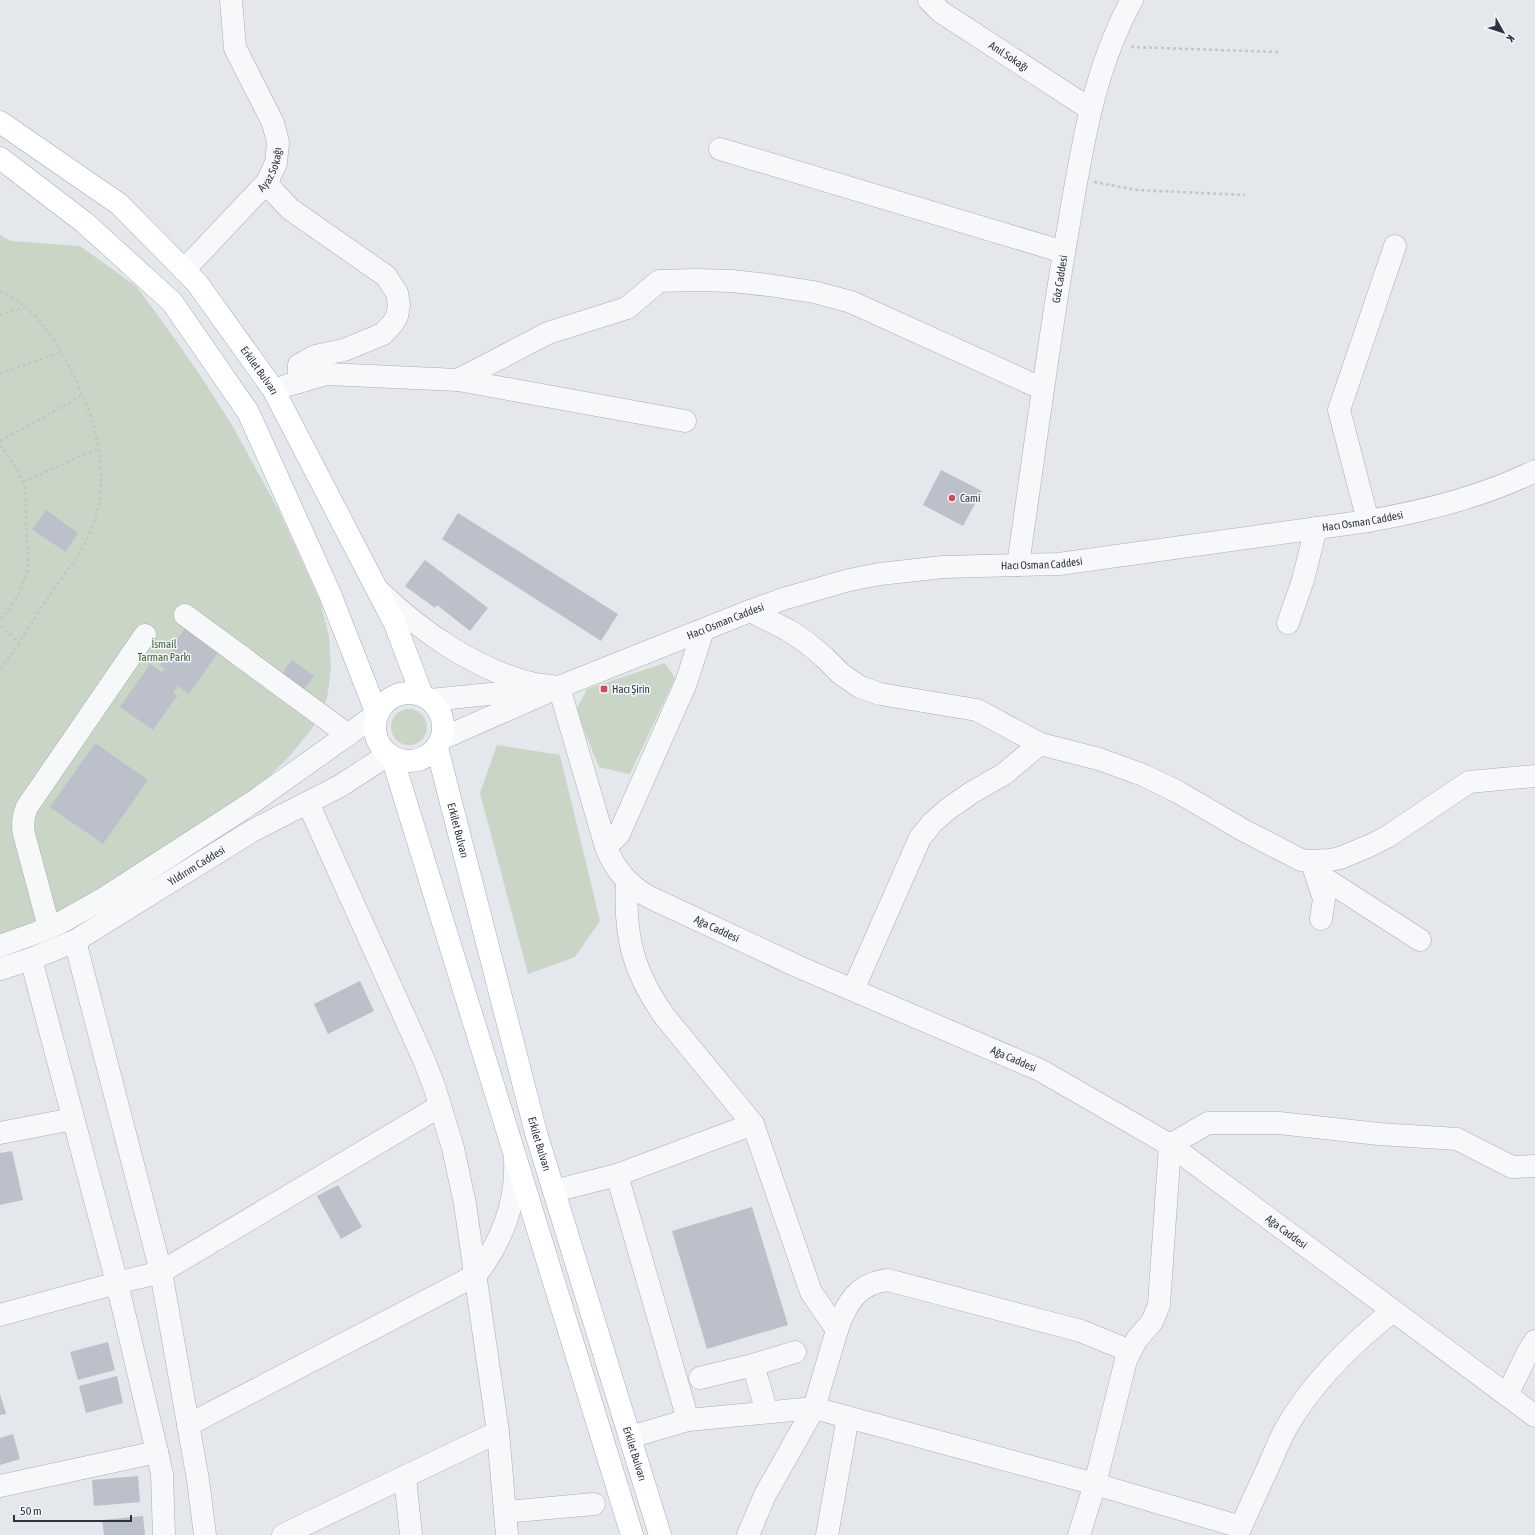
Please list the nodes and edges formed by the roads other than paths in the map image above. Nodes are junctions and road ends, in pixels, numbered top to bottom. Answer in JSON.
{"nodes":[{"id":1,"x":232,"y":0,"type":"edge"},
{"id":2,"x":929,"y":0,"type":"edge"},
{"id":3,"x":1132,"y":0,"type":"edge"},
{"id":4,"x":1090,"y":109,"type":"junction"},
{"id":5,"x":0,"y":122,"type":"edge"},
{"id":6,"x":720,"y":149,"type":"dead end"},
{"id":7,"x":0,"y":158,"type":"edge"},
{"id":8,"x":267,"y":182,"type":"junction"},
{"id":9,"x":1395,"y":246,"type":"dead end"},
{"id":10,"x":1064,"y":252,"type":"junction"},
{"id":11,"x":184,"y":270,"type":"junction"},
{"id":12,"x":458,"y":380,"type":"junction"},
{"id":13,"x":299,"y":382,"type":"junction"},
{"id":14,"x":1043,"y":389,"type":"junction"},
{"id":15,"x":273,"y":390,"type":"junction"},
{"id":16,"x":685,"y":421,"type":"dead end"},
{"id":17,"x":1535,"y":471,"type":"edge"},
{"id":18,"x":1368,"y":521,"type":"junction"},
{"id":19,"x":1316,"y":528,"type":"junction"},
{"id":20,"x":1018,"y":565,"type":"junction"},
{"id":21,"x":375,"y":586,"type":"junction"},
{"id":22,"x":750,"y":611,"type":"junction"},
{"id":23,"x":185,"y":615,"type":"dead end"},
{"id":24,"x":1288,"y":622,"type":"dead end"},
{"id":25,"x":703,"y":630,"type":"junction"},
{"id":26,"x":145,"y":635,"type":"dead end"},
{"id":27,"x":559,"y":687,"type":"junction"},
{"id":28,"x":426,"y":697,"type":"junction"},
{"id":29,"x":377,"y":714,"type":"junction"},
{"id":30,"x":348,"y":735,"type":"junction"},
{"id":31,"x":439,"y":743,"type":"junction"},
{"id":32,"x":1040,"y":744,"type":"junction"},
{"id":33,"x":390,"y":755,"type":"junction"},
{"id":34,"x":1535,"y":776,"type":"edge"},
{"id":35,"x":308,"y":803,"type":"junction"},
{"id":36,"x":606,"y":847,"type":"junction"},
{"id":37,"x":1313,"y":867,"type":"junction"},
{"id":38,"x":627,"y":882,"type":"junction"},
{"id":39,"x":1321,"y":919,"type":"dead end"},
{"id":40,"x":49,"y":927,"type":"junction"},
{"id":41,"x":1420,"y":940,"type":"dead end"},
{"id":42,"x":75,"y":941,"type":"junction"},
{"id":43,"x":0,"y":946,"type":"edge"},
{"id":44,"x":31,"y":959,"type":"junction"},
{"id":45,"x":0,"y":969,"type":"edge"},
{"id":46,"x":853,"y":990,"type":"junction"},
{"id":47,"x":440,"y":1106,"type":"junction"},
{"id":48,"x":73,"y":1120,"type":"junction"},
{"id":49,"x":753,"y":1124,"type":"junction"},
{"id":50,"x":0,"y":1133,"type":"edge"},
{"id":51,"x":1170,"y":1145,"type":"junction"},
{"id":52,"x":514,"y":1154,"type":"junction"},
{"id":53,"x":1535,"y":1166,"type":"edge"},
{"id":54,"x":618,"y":1175,"type":"junction"},
{"id":55,"x":554,"y":1191,"type":"junction"},
{"id":56,"x":161,"y":1272,"type":"junction"},
{"id":57,"x":476,"y":1275,"type":"junction"},
{"id":58,"x":117,"y":1283,"type":"junction"},
{"id":59,"x":1393,"y":1311,"type":"junction"},
{"id":60,"x":0,"y":1315,"type":"edge"},
{"id":61,"x":837,"y":1330,"type":"junction"},
{"id":62,"x":1535,"y":1341,"type":"edge"},
{"id":63,"x":1130,"y":1351,"type":"junction"},
{"id":64,"x":795,"y":1352,"type":"dead end"},
{"id":65,"x":753,"y":1366,"type":"junction"},
{"id":66,"x":700,"y":1378,"type":"dead end"},
{"id":67,"x":1507,"y":1395,"type":"junction"},
{"id":68,"x":814,"y":1408,"type":"junction"},
{"id":69,"x":767,"y":1412,"type":"junction"},
{"id":70,"x":1535,"y":1416,"type":"edge"},
{"id":71,"x":848,"y":1417,"type":"junction"},
{"id":72,"x":688,"y":1420,"type":"junction"},
{"id":73,"x":188,"y":1425,"type":"junction"},
{"id":74,"x":498,"y":1432,"type":"junction"},
{"id":75,"x":630,"y":1437,"type":"junction"},
{"id":76,"x":157,"y":1452,"type":"junction"},
{"id":77,"x":405,"y":1477,"type":"junction"},
{"id":78,"x":1095,"y":1484,"type":"junction"},
{"id":79,"x":0,"y":1486,"type":"edge"},
{"id":80,"x":594,"y":1504,"type":"dead end"},
{"id":81,"x":505,"y":1512,"type":"junction"},
{"id":82,"x":312,"y":1528,"type":"edge"},
{"id":83,"x":1245,"y":1531,"type":"edge"},
{"id":84,"x":164,"y":1535,"type":"edge"},
{"id":85,"x":205,"y":1535,"type":"edge"},
{"id":86,"x":283,"y":1535,"type":"edge"},
{"id":87,"x":411,"y":1535,"type":"edge"},
{"id":88,"x":507,"y":1535,"type":"edge"},
{"id":89,"x":632,"y":1535,"type":"edge"},
{"id":90,"x":660,"y":1535,"type":"edge"},
{"id":91,"x":748,"y":1535,"type":"edge"},
{"id":92,"x":827,"y":1535,"type":"edge"},
{"id":93,"x":1079,"y":1535,"type":"edge"}],
"edges":[{"from":1,"to":8,"type":"street","name":"Ayaz Sokağı"},
{"from":2,"to":4,"type":"street","name":"Anıl Sokağı"},
{"from":3,"to":4,"type":"street","name":"Göz Caddesi"},
{"from":4,"to":10,"type":"street","name":"Göz Caddesi"},
{"from":5,"to":11,"type":"main road","name":"Erkilet Bulvarı"},
{"from":6,"to":10,"type":"street"},
{"from":7,"to":29,"type":"main road"},
{"from":8,"to":11,"type":"street","name":"Ayaz Sokağı"},
{"from":8,"to":13,"type":"street"},
{"from":9,"to":18,"type":"street"},
{"from":10,"to":14,"type":"street","name":"Göz Caddesi"},
{"from":11,"to":15,"type":"main road","name":"Erkilet Bulvarı"},
{"from":12,"to":13,"type":"street"},
{"from":12,"to":14,"type":"street"},
{"from":12,"to":16,"type":"street"},
{"from":13,"to":15,"type":"street"},
{"from":14,"to":20,"type":"street","name":"Göz Caddesi"},
{"from":15,"to":21,"type":"main road","name":"Erkilet Bulvarı"},
{"from":17,"to":18,"type":"street","name":"Hacı Osman Caddesi"},
{"from":18,"to":19,"type":"street","name":"Hacı Osman Caddesi"},
{"from":19,"to":20,"type":"street","name":"Hacı Osman Caddesi"},
{"from":19,"to":24,"type":"street"},
{"from":20,"to":22,"type":"street","name":"Hacı Osman Caddesi"},
{"from":21,"to":27,"type":"street"},
{"from":21,"to":28,"type":"main road","name":"Erkilet Bulvarı"},
{"from":22,"to":25,"type":"street","name":"Hacı Osman Caddesi"},
{"from":22,"to":32,"type":"street"},
{"from":23,"to":30,"type":"street"},
{"from":25,"to":27,"type":"street","name":"Hacı Osman Caddesi"},
{"from":25,"to":36,"type":"street"},
{"from":26,"to":40,"type":"street"},
{"from":27,"to":28,"type":"street"},
{"from":27,"to":31,"type":"street"},
{"from":27,"to":36,"type":"street","name":"Ağa Caddesi"},
{"from":28,"to":29,"type":"main road"},
{"from":28,"to":31,"type":"main road"},
{"from":29,"to":30,"type":"street","name":"Yıldırım Caddesi"},
{"from":29,"to":33,"type":"main road"},
{"from":30,"to":40,"type":"street","name":"Yıldırım Caddesi"},
{"from":31,"to":33,"type":"main road"},
{"from":31,"to":55,"type":"main road","name":"Erkilet Bulvarı"},
{"from":32,"to":37,"type":"street"},
{"from":32,"to":46,"type":"street"},
{"from":33,"to":35,"type":"street","name":"Yıldırım Caddesi"},
{"from":33,"to":52,"type":"main road"},
{"from":34,"to":37,"type":"street"},
{"from":35,"to":42,"type":"street","name":"Yıldırım Caddesi"},
{"from":35,"to":47,"type":"street"},
{"from":36,"to":38,"type":"street","name":"Ağa Caddesi"},
{"from":37,"to":39,"type":"street"},
{"from":37,"to":41,"type":"street"},
{"from":38,"to":46,"type":"street","name":"Ağa Caddesi"},
{"from":38,"to":49,"type":"street"},
{"from":40,"to":43,"type":"street","name":"Yıldırım Caddesi"},
{"from":42,"to":44,"type":"street","name":"Yıldırım Caddesi"},
{"from":42,"to":56,"type":"street"},
{"from":44,"to":45,"type":"street","name":"Yıldırım Caddesi"},
{"from":44,"to":48,"type":"street"},
{"from":46,"to":51,"type":"street","name":"Ağa Caddesi"},
{"from":47,"to":56,"type":"street"},
{"from":47,"to":57,"type":"street"},
{"from":48,"to":50,"type":"street"},
{"from":48,"to":58,"type":"street"},
{"from":49,"to":54,"type":"street"},
{"from":49,"to":61,"type":"street"},
{"from":51,"to":53,"type":"street"},
{"from":51,"to":59,"type":"street","name":"Ağa Caddesi"},
{"from":51,"to":63,"type":"street"},
{"from":52,"to":57,"type":"street"},
{"from":52,"to":89,"type":"main road"},
{"from":54,"to":55,"type":"street"},
{"from":54,"to":72,"type":"street"},
{"from":55,"to":75,"type":"main road","name":"Erkilet Bulvarı"},
{"from":56,"to":58,"type":"street"},
{"from":56,"to":73,"type":"street"},
{"from":57,"to":73,"type":"street"},
{"from":57,"to":74,"type":"street"},
{"from":58,"to":60,"type":"street"},
{"from":58,"to":76,"type":"street"},
{"from":59,"to":67,"type":"street","name":"Ağa Caddesi"},
{"from":59,"to":83,"type":"street"},
{"from":61,"to":63,"type":"street"},
{"from":61,"to":68,"type":"street"},
{"from":62,"to":67,"type":"street"},
{"from":63,"to":78,"type":"street"},
{"from":64,"to":65,"type":"street"},
{"from":65,"to":66,"type":"street"},
{"from":65,"to":69,"type":"street"},
{"from":67,"to":70,"type":"street","name":"Ağa Caddesi"},
{"from":68,"to":69,"type":"street"},
{"from":68,"to":71,"type":"street"},
{"from":68,"to":91,"type":"street"},
{"from":69,"to":72,"type":"street"},
{"from":71,"to":78,"type":"street"},
{"from":71,"to":92,"type":"street"},
{"from":72,"to":75,"type":"street"},
{"from":73,"to":85,"type":"street"},
{"from":74,"to":77,"type":"street"},
{"from":74,"to":81,"type":"street"},
{"from":75,"to":90,"type":"main road","name":"Erkilet Bulvarı"},
{"from":76,"to":79,"type":"street"},
{"from":76,"to":84,"type":"street"},
{"from":77,"to":82,"type":"street"},
{"from":77,"to":87,"type":"street"},
{"from":78,"to":83,"type":"street"},
{"from":78,"to":93,"type":"street"},
{"from":80,"to":81,"type":"street"},
{"from":81,"to":88,"type":"street"},
{"from":82,"to":86,"type":"street"}]}
